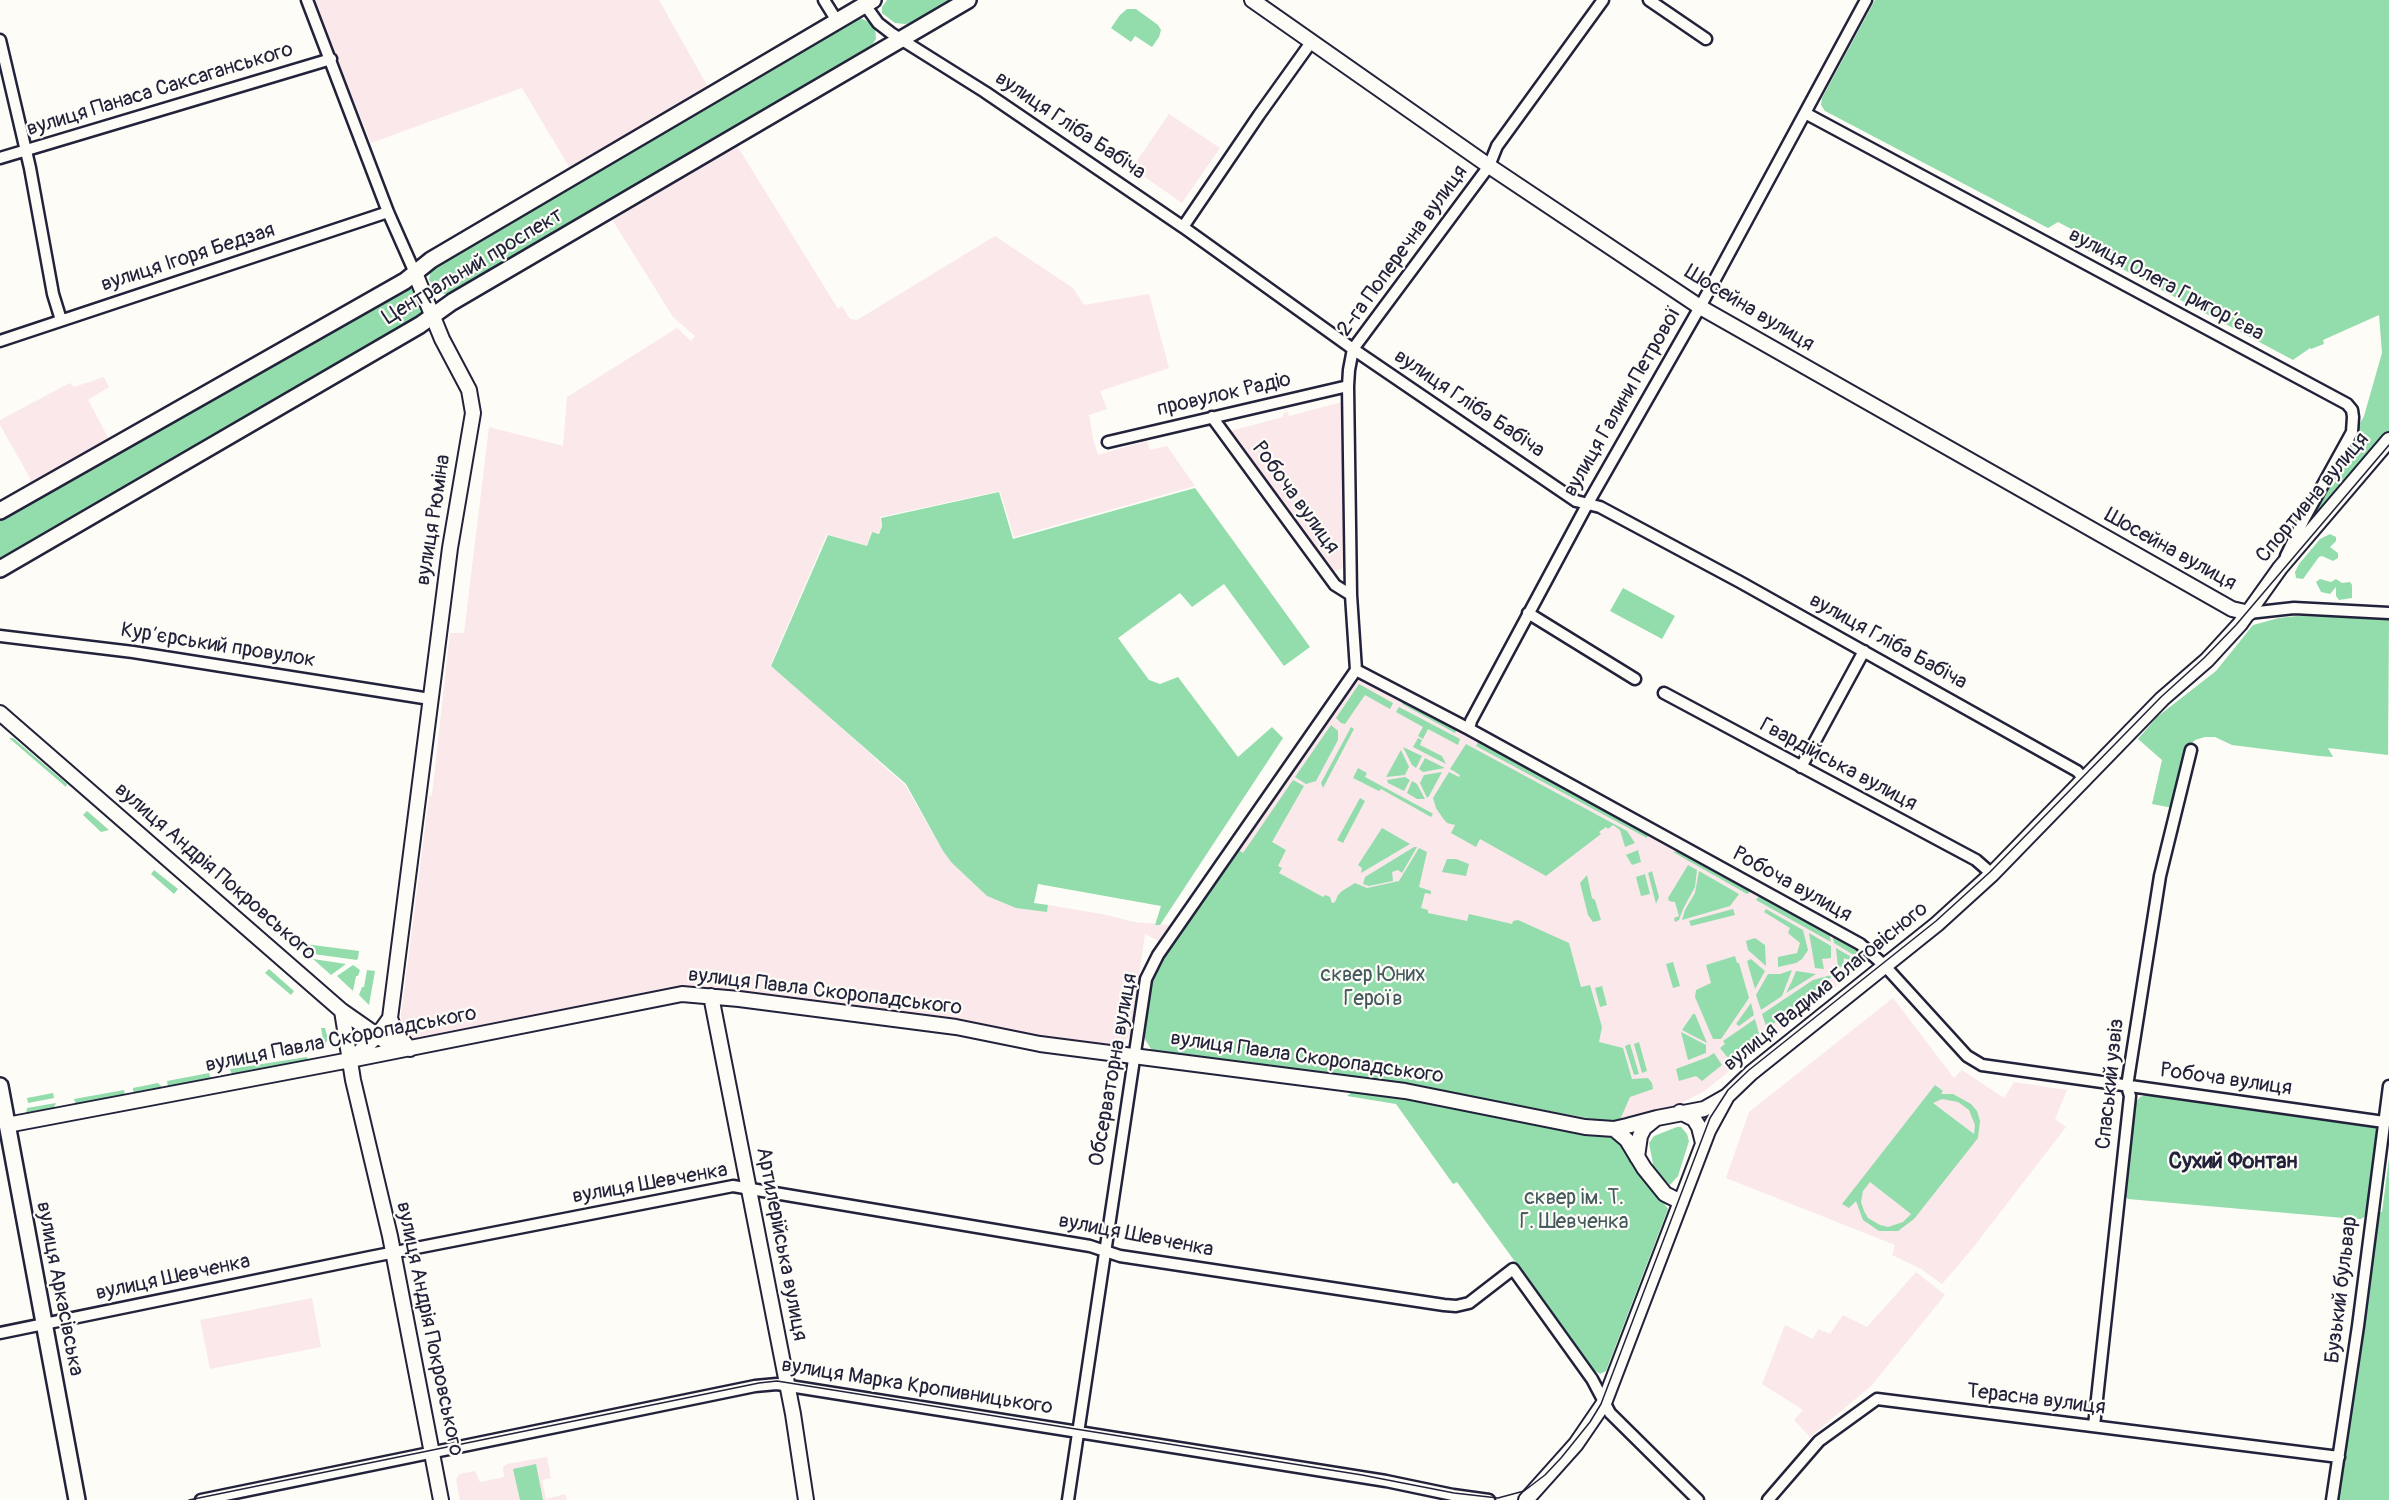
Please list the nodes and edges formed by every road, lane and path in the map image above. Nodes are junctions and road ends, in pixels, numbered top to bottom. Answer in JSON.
{"nodes":[{"id":1,"x":307,"y":0,"type":"edge"},
{"id":2,"x":824,"y":0,"type":"edge"},
{"id":3,"x":968,"y":0,"type":"edge"},
{"id":4,"x":1252,"y":0,"type":"edge"},
{"id":5,"x":1603,"y":0,"type":"edge"},
{"id":6,"x":1649,"y":0,"type":"edge"},
{"id":7,"x":1866,"y":0,"type":"edge"},
{"id":8,"x":869,"y":2,"type":"edge"},
{"id":9,"x":837,"y":21,"type":"junction"},
{"id":10,"x":902,"y":39,"type":"junction"},
{"id":11,"x":1706,"y":39,"type":"dead end"},
{"id":12,"x":0,"y":40,"type":"edge"},
{"id":13,"x":1312,"y":41,"type":"junction"},
{"id":14,"x":331,"y":59,"type":"junction"},
{"id":15,"x":1805,"y":113,"type":"junction"},
{"id":16,"x":26,"y":150,"type":"junction"},
{"id":17,"x":0,"y":158,"type":"edge"},
{"id":18,"x":1489,"y":166,"type":"junction"},
{"id":19,"x":388,"y":212,"type":"junction"},
{"id":20,"x":1183,"y":227,"type":"junction"},
{"id":21,"x":415,"y":273,"type":"junction"},
{"id":22,"x":1700,"y":308,"type":"junction"},
{"id":23,"x":433,"y":315,"type":"junction"},
{"id":24,"x":61,"y":320,"type":"junction"},
{"id":25,"x":0,"y":341,"type":"edge"},
{"id":26,"x":1353,"y":349,"type":"junction"},
{"id":27,"x":1348,"y":386,"type":"junction"},
{"id":28,"x":1212,"y":417,"type":"junction"},
{"id":29,"x":2389,"y":440,"type":"edge"},
{"id":30,"x":1108,"y":442,"type":"dead end"},
{"id":31,"x":1587,"y":503,"type":"junction"},
{"id":32,"x":0,"y":511,"type":"edge"},
{"id":33,"x":2280,"y":568,"type":"junction"},
{"id":34,"x":0,"y":569,"type":"edge"},
{"id":35,"x":1352,"y":596,"type":"junction"},
{"id":36,"x":1528,"y":613,"type":"junction"},
{"id":37,"x":2249,"y":613,"type":"junction"},
{"id":38,"x":2389,"y":613,"type":"edge"},
{"id":39,"x":0,"y":636,"type":"edge"},
{"id":40,"x":1864,"y":651,"type":"junction"},
{"id":41,"x":1356,"y":670,"type":"junction"},
{"id":42,"x":1635,"y":679,"type":"dead end"},
{"id":43,"x":1664,"y":693,"type":"dead end"},
{"id":44,"x":430,"y":699,"type":"junction"},
{"id":45,"x":0,"y":713,"type":"edge"},
{"id":46,"x":1469,"y":729,"type":"junction"},
{"id":47,"x":2190,"y":750,"type":"dead end"},
{"id":48,"x":1801,"y":766,"type":"junction"},
{"id":49,"x":2085,"y":780,"type":"junction"},
{"id":50,"x":1992,"y":874,"type":"junction"},
{"id":51,"x":1885,"y":966,"type":"junction"},
{"id":52,"x":711,"y":996,"type":"junction"},
{"id":53,"x":342,"y":1011,"type":"junction"},
{"id":54,"x":390,"y":1018,"type":"junction"},
{"id":55,"x":377,"y":1036,"type":"junction"},
{"id":56,"x":410,"y":1048,"type":"junction"},
{"id":57,"x":1133,"y":1055,"type":"junction"},
{"id":58,"x":350,"y":1060,"type":"junction"},
{"id":59,"x":0,"y":1086,"type":"edge"},
{"id":60,"x":2127,"y":1086,"type":"junction"},
{"id":61,"x":2389,"y":1086,"type":"edge"},
{"id":62,"x":1727,"y":1096,"type":"junction"},
{"id":63,"x":1680,"y":1112,"type":"junction"},
{"id":64,"x":1657,"y":1118,"type":"junction"},
{"id":65,"x":2384,"y":1122,"type":"junction"},
{"id":66,"x":4,"y":1126,"type":"edge"},
{"id":67,"x":1614,"y":1129,"type":"junction"},
{"id":68,"x":1703,"y":1143,"type":"junction"},
{"id":69,"x":1637,"y":1157,"type":"junction"},
{"id":70,"x":749,"y":1190,"type":"junction"},
{"id":71,"x":1681,"y":1202,"type":"junction"},
{"id":72,"x":1105,"y":1252,"type":"junction"},
{"id":73,"x":393,"y":1253,"type":"junction"},
{"id":74,"x":45,"y":1325,"type":"junction"},
{"id":75,"x":0,"y":1334,"type":"edge"},
{"id":76,"x":787,"y":1384,"type":"junction"},
{"id":77,"x":1604,"y":1403,"type":"junction"},
{"id":78,"x":2094,"y":1426,"type":"junction"},
{"id":79,"x":1078,"y":1432,"type":"junction"},
{"id":80,"x":432,"y":1452,"type":"junction"},
{"id":81,"x":2339,"y":1456,"type":"junction"},
{"id":82,"x":78,"y":1500,"type":"edge"},
{"id":83,"x":201,"y":1500,"type":"edge"},
{"id":84,"x":441,"y":1500,"type":"edge"},
{"id":85,"x":807,"y":1500,"type":"edge"},
{"id":86,"x":1068,"y":1500,"type":"edge"},
{"id":87,"x":1489,"y":1500,"type":"edge"},
{"id":88,"x":1526,"y":1500,"type":"edge"},
{"id":89,"x":1698,"y":1500,"type":"edge"},
{"id":90,"x":1768,"y":1500,"type":"edge"},
{"id":91,"x":2332,"y":1500,"type":"edge"}],
"edges":[{"from":1,"to":14,"type":"street","name":"вулиця Рюміна"},
{"from":2,"to":9,"type":"street"},
{"from":3,"to":10,"type":"main road","name":"Центральний проспект"},
{"from":4,"to":13,"type":"street","name":"Шосейна вулиця"},
{"from":5,"to":18,"type":"street","name":"2-га Поперечна вулиця"},
{"from":6,"to":11,"type":"street"},
{"from":7,"to":15,"type":"street","name":"вулиця Галини Петрової"},
{"from":8,"to":9,"type":"main road","name":"Центральний проспект"},
{"from":8,"to":10,"type":"street","name":"вулиця Гліба Бабіча"},
{"from":9,"to":21,"type":"main road","name":"Центральний проспект"},
{"from":10,"to":20,"type":"street","name":"вулиця Гліба Бабіча"},
{"from":10,"to":23,"type":"main road","name":"Центральний проспект"},
{"from":12,"to":16,"type":"street"},
{"from":13,"to":18,"type":"street","name":"Шосейна вулиця"},
{"from":13,"to":20,"type":"street"},
{"from":14,"to":16,"type":"street","name":"вулиця Панаса Саксаганського"},
{"from":14,"to":19,"type":"street","name":"вулиця Рюміна"},
{"from":15,"to":22,"type":"street","name":"вулиця Галини Петрової"},
{"from":15,"to":33,"type":"street","name":"вулиця Олега Григорʼєва"},
{"from":16,"to":17,"type":"street","name":"вулиця Панаса Саксаганського"},
{"from":16,"to":24,"type":"street"},
{"from":18,"to":22,"type":"street","name":"Шосейна вулиця"},
{"from":18,"to":26,"type":"street","name":"2-га Поперечна вулиця"},
{"from":19,"to":21,"type":"street","name":"вулиця Рюміна"},
{"from":19,"to":24,"type":"street","name":"вулиця Ігоря Бедзая"},
{"from":20,"to":26,"type":"street","name":"вулиця Гліба Бабіча"},
{"from":21,"to":23,"type":"street","name":"вулиця Рюміна"},
{"from":21,"to":32,"type":"main road","name":"Центральний проспект"},
{"from":22,"to":31,"type":"street","name":"вулиця Галини Петрової"},
{"from":22,"to":37,"type":"street","name":"Шосейна вулиця"},
{"from":23,"to":34,"type":"main road","name":"Центральний проспект"},
{"from":23,"to":44,"type":"street","name":"вулиця Рюміна"},
{"from":24,"to":25,"type":"street","name":"вулиця Ігоря Бедзая"},
{"from":26,"to":27,"type":"street","name":"2-га Поперечна вулиця"},
{"from":26,"to":31,"type":"street","name":"вулиця Гліба Бабіча"},
{"from":27,"to":28,"type":"street","name":"провулок Радіо"},
{"from":27,"to":35,"type":"street","name":"2-га Поперечна вулиця"},
{"from":28,"to":30,"type":"street","name":"провулок Радіо"},
{"from":28,"to":35,"type":"street","name":"Робоча вулиця"},
{"from":29,"to":33,"type":"street","name":"Спортивна вулиця"},
{"from":31,"to":36,"type":"street","name":"вулиця Галини Петрової"},
{"from":31,"to":40,"type":"street","name":"вулиця Гліба Бабіча"},
{"from":33,"to":37,"type":"street","name":"Спортивна вулиця"},
{"from":35,"to":41,"type":"street","name":"2-га Поперечна вулиця"},
{"from":36,"to":42,"type":"street"},
{"from":36,"to":46,"type":"street","name":"вулиця Галини Петрової"},
{"from":37,"to":38,"type":"street"},
{"from":37,"to":49,"type":"street","name":"вулиця Вадима Благовісного"},
{"from":39,"to":44,"type":"street","name":"Курʼєрський провулок"},
{"from":40,"to":48,"type":"street"},
{"from":40,"to":49,"type":"street","name":"вулиця Гліба Бабіча"},
{"from":41,"to":46,"type":"street","name":"Робоча вулиця"},
{"from":41,"to":57,"type":"street","name":"Обсерваторна вулиця"},
{"from":43,"to":48,"type":"street","name":"Гвардійська вулиця"},
{"from":44,"to":54,"type":"street","name":"вулиця Рюміна"},
{"from":45,"to":53,"type":"street","name":"вулиця Андрія Покровського"},
{"from":46,"to":51,"type":"street","name":"Робоча вулиця"},
{"from":47,"to":60,"type":"street","name":"Спаський узвіз"},
{"from":48,"to":50,"type":"street","name":"Гвардійська вулиця"},
{"from":49,"to":50,"type":"street","name":"вулиця Вадима Благовісного"},
{"from":50,"to":51,"type":"street","name":"вулиця Вадима Благовісного"},
{"from":51,"to":60,"type":"street","name":"Робоча вулиця"},
{"from":51,"to":62,"type":"street","name":"вулиця Вадима Благовісного"},
{"from":52,"to":56,"type":"street","name":"вулиця Павла Скоропадського"},
{"from":52,"to":57,"type":"street","name":"вулиця Павла Скоропадського"},
{"from":52,"to":70,"type":"street","name":"Артилерійська вулиця"},
{"from":53,"to":55,"type":"street","name":"вулиця Андрія Покровського"},
{"from":53,"to":58,"type":"street","name":"вулиця Андрія Покровського"},
{"from":54,"to":55,"type":"street","name":"вулиця Рюміна"},
{"from":54,"to":56,"type":"street"},
{"from":55,"to":56,"type":"street","name":"вулиця Андрія Покровського"},
{"from":55,"to":58,"type":"street","name":"вулиця Рюміна"},
{"from":56,"to":58,"type":"street","name":"вулиця Павла Скоропадського"},
{"from":57,"to":67,"type":"street","name":"вулиця Павла Скоропадського"},
{"from":57,"to":72,"type":"street","name":"Обсерваторна вулиця"},
{"from":58,"to":66,"type":"street","name":"вулиця Павла Скоропадського"},
{"from":58,"to":73,"type":"street","name":"вулиця Андрія Покровського"},
{"from":59,"to":66,"type":"main road","name":"вулиця Аркасівська"},
{"from":60,"to":65,"type":"street","name":"Робоча вулиця"},
{"from":60,"to":78,"type":"street","name":"Спаський узвіз"},
{"from":61,"to":65,"type":"street","name":"Бузький бульвар"},
{"from":62,"to":63,"type":"street","name":"вулиця Павла Скоропадського"},
{"from":62,"to":68,"type":"street","name":"вулиця Вадима Благовісного"},
{"from":63,"to":64,"type":"street","name":"вулиця Павла Скоропадського"},
{"from":63,"to":68,"type":"street"},
{"from":64,"to":67,"type":"street","name":"вулиця Павла Скоропадського"},
{"from":64,"to":69,"type":"street"},
{"from":65,"to":81,"type":"street","name":"Бузький бульвар"},
{"from":66,"to":74,"type":"main road","name":"вулиця Аркасівська"},
{"from":67,"to":69,"type":"street"},
{"from":68,"to":71,"type":"street","name":"вулиця Вадима Благовісного"},
{"from":69,"to":71,"type":"street"},
{"from":70,"to":72,"type":"street","name":"вулиця Шевченка"},
{"from":70,"to":73,"type":"street","name":"вулиця Шевченка"},
{"from":70,"to":76,"type":"street","name":"Артилерійська вулиця"},
{"from":71,"to":77,"type":"street","name":"вулиця Вадима Благовісного"},
{"from":72,"to":77,"type":"street","name":"вулиця Шевченка"},
{"from":72,"to":79,"type":"street","name":"Обсерваторна вулиця"},
{"from":73,"to":74,"type":"street","name":"вулиця Шевченка"},
{"from":73,"to":80,"type":"street","name":"вулиця Андрія Покровського"},
{"from":74,"to":75,"type":"street","name":"вулиця Шевченка"},
{"from":74,"to":82,"type":"main road","name":"вулиця Аркасівська"},
{"from":76,"to":79,"type":"street","name":"вулиця Марка Кропивницького"},
{"from":76,"to":80,"type":"street","name":"вулиця Марка Кропивницького"},
{"from":76,"to":85,"type":"street","name":"Артилерійська вулиця"},
{"from":77,"to":88,"type":"street","name":"вулиця Вадима Благовісного"},
{"from":77,"to":89,"type":"street"},
{"from":78,"to":81,"type":"street","name":"Терасна вулиця"},
{"from":78,"to":90,"type":"street","name":"Терасна вулиця"},
{"from":79,"to":86,"type":"street","name":"Обсерваторна вулиця"},
{"from":79,"to":87,"type":"street","name":"вулиця Марка Кропивницького"},
{"from":80,"to":83,"type":"street","name":"вулиця Марка Кропивницького"},
{"from":80,"to":84,"type":"street","name":"вулиця Андрія Покровського"},
{"from":81,"to":91,"type":"street","name":"Бузький бульвар"}]}
